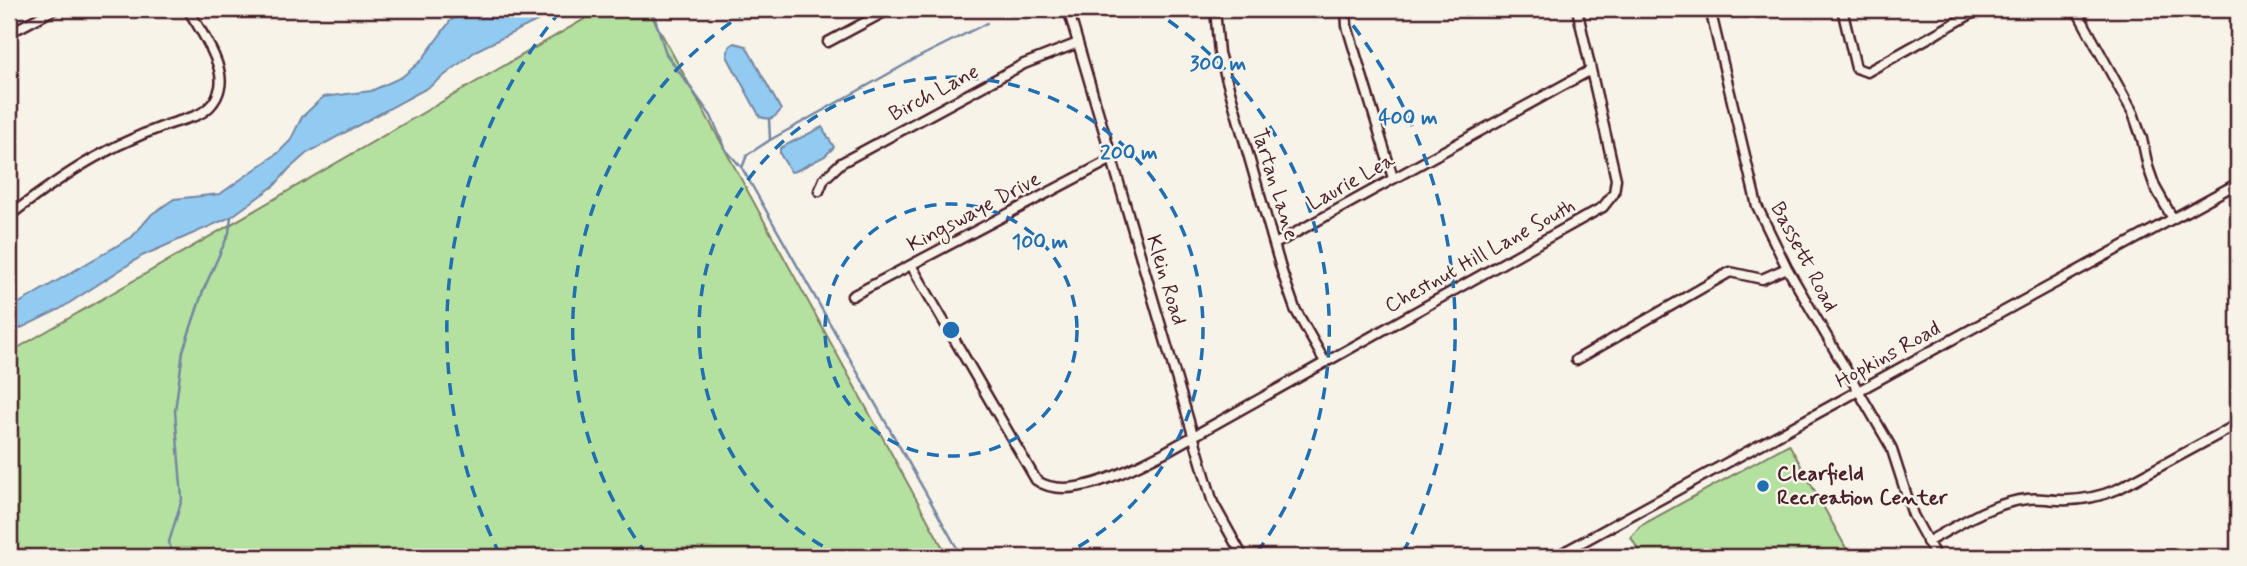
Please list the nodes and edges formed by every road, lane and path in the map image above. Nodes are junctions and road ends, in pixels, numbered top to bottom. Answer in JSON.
{"nodes":[{"id":1,"x":55,"y":9,"type":"edge"},
{"id":2,"x":188,"y":9,"type":"edge"},
{"id":3,"x":890,"y":9,"type":"edge"},
{"id":4,"x":1068,"y":9,"type":"edge"},
{"id":5,"x":1215,"y":9,"type":"edge"},
{"id":6,"x":1346,"y":9,"type":"edge"},
{"id":7,"x":1577,"y":9,"type":"edge"},
{"id":8,"x":1710,"y":9,"type":"edge"},
{"id":9,"x":1842,"y":9,"type":"edge"},
{"id":10,"x":1980,"y":9,"type":"edge"},
{"id":11,"x":2076,"y":9,"type":"edge"},
{"id":12,"x":19,"y":28,"type":"dead end"},
{"id":13,"x":828,"y":42,"type":"dead end"},
{"id":14,"x":1078,"y":43,"type":"junction"},
{"id":15,"x":1591,"y":70,"type":"junction"},
{"id":16,"x":1112,"y":159,"type":"junction"},
{"id":17,"x":1393,"y":178,"type":"junction"},
{"id":18,"x":2238,"y":183,"type":"edge"},
{"id":19,"x":820,"y":191,"type":"dead end"},
{"id":20,"x":9,"y":216,"type":"edge"},
{"id":21,"x":2173,"y":219,"type":"junction"},
{"id":22,"x":1275,"y":244,"type":"junction"},
{"id":23,"x":911,"y":265,"type":"junction"},
{"id":24,"x":1787,"y":268,"type":"junction"},
{"id":25,"x":852,"y":296,"type":"dead end"},
{"id":26,"x":1576,"y":360,"type":"dead end"},
{"id":27,"x":1325,"y":362,"type":"junction"},
{"id":28,"x":1858,"y":392,"type":"junction"},
{"id":29,"x":2238,"y":424,"type":"edge"},
{"id":30,"x":1194,"y":436,"type":"junction"},
{"id":31,"x":1927,"y":542,"type":"junction"},
{"id":32,"x":1243,"y":557,"type":"edge"},
{"id":33,"x":1555,"y":557,"type":"edge"},
{"id":34,"x":1936,"y":557,"type":"edge"}],
"edges":[{"from":1,"to":12,"type":"street"},
{"from":2,"to":20,"type":"street"},
{"from":3,"to":13,"type":"street"},
{"from":4,"to":14,"type":"street","name":"Klein Road"},
{"from":5,"to":22,"type":"street","name":"Tartan Lane"},
{"from":6,"to":17,"type":"street"},
{"from":7,"to":15,"type":"street","name":"Chestnut Hill Lane South"},
{"from":8,"to":24,"type":"street","name":"Bassett Road"},
{"from":9,"to":10,"type":"street"},
{"from":11,"to":21,"type":"street"},
{"from":14,"to":16,"type":"street","name":"Klein Road"},
{"from":14,"to":19,"type":"street","name":"Birch Lane"},
{"from":15,"to":17,"type":"street","name":"Laurie Lea"},
{"from":15,"to":27,"type":"street","name":"Chestnut Hill Lane South"},
{"from":16,"to":23,"type":"street","name":"Kingswaye Drive"},
{"from":16,"to":30,"type":"street","name":"Klein Road"},
{"from":17,"to":22,"type":"street","name":"Laurie Lea"},
{"from":18,"to":21,"type":"street","name":"Hopkins Road"},
{"from":21,"to":28,"type":"street","name":"Hopkins Road"},
{"from":22,"to":27,"type":"street","name":"Tartan Lane"},
{"from":23,"to":25,"type":"street","name":"Kingswaye Drive"},
{"from":23,"to":30,"type":"street","name":"Chestnut Hill Lane South"},
{"from":24,"to":26,"type":"street"},
{"from":24,"to":28,"type":"street","name":"Bassett Road"},
{"from":27,"to":30,"type":"street","name":"Chestnut Hill Lane South"},
{"from":28,"to":31,"type":"street","name":"Bassett Road"},
{"from":28,"to":33,"type":"street","name":"Hopkins Road"},
{"from":29,"to":31,"type":"street"},
{"from":30,"to":32,"type":"street","name":"Klein Road"},
{"from":31,"to":34,"type":"street","name":"Bassett Road"}]}
